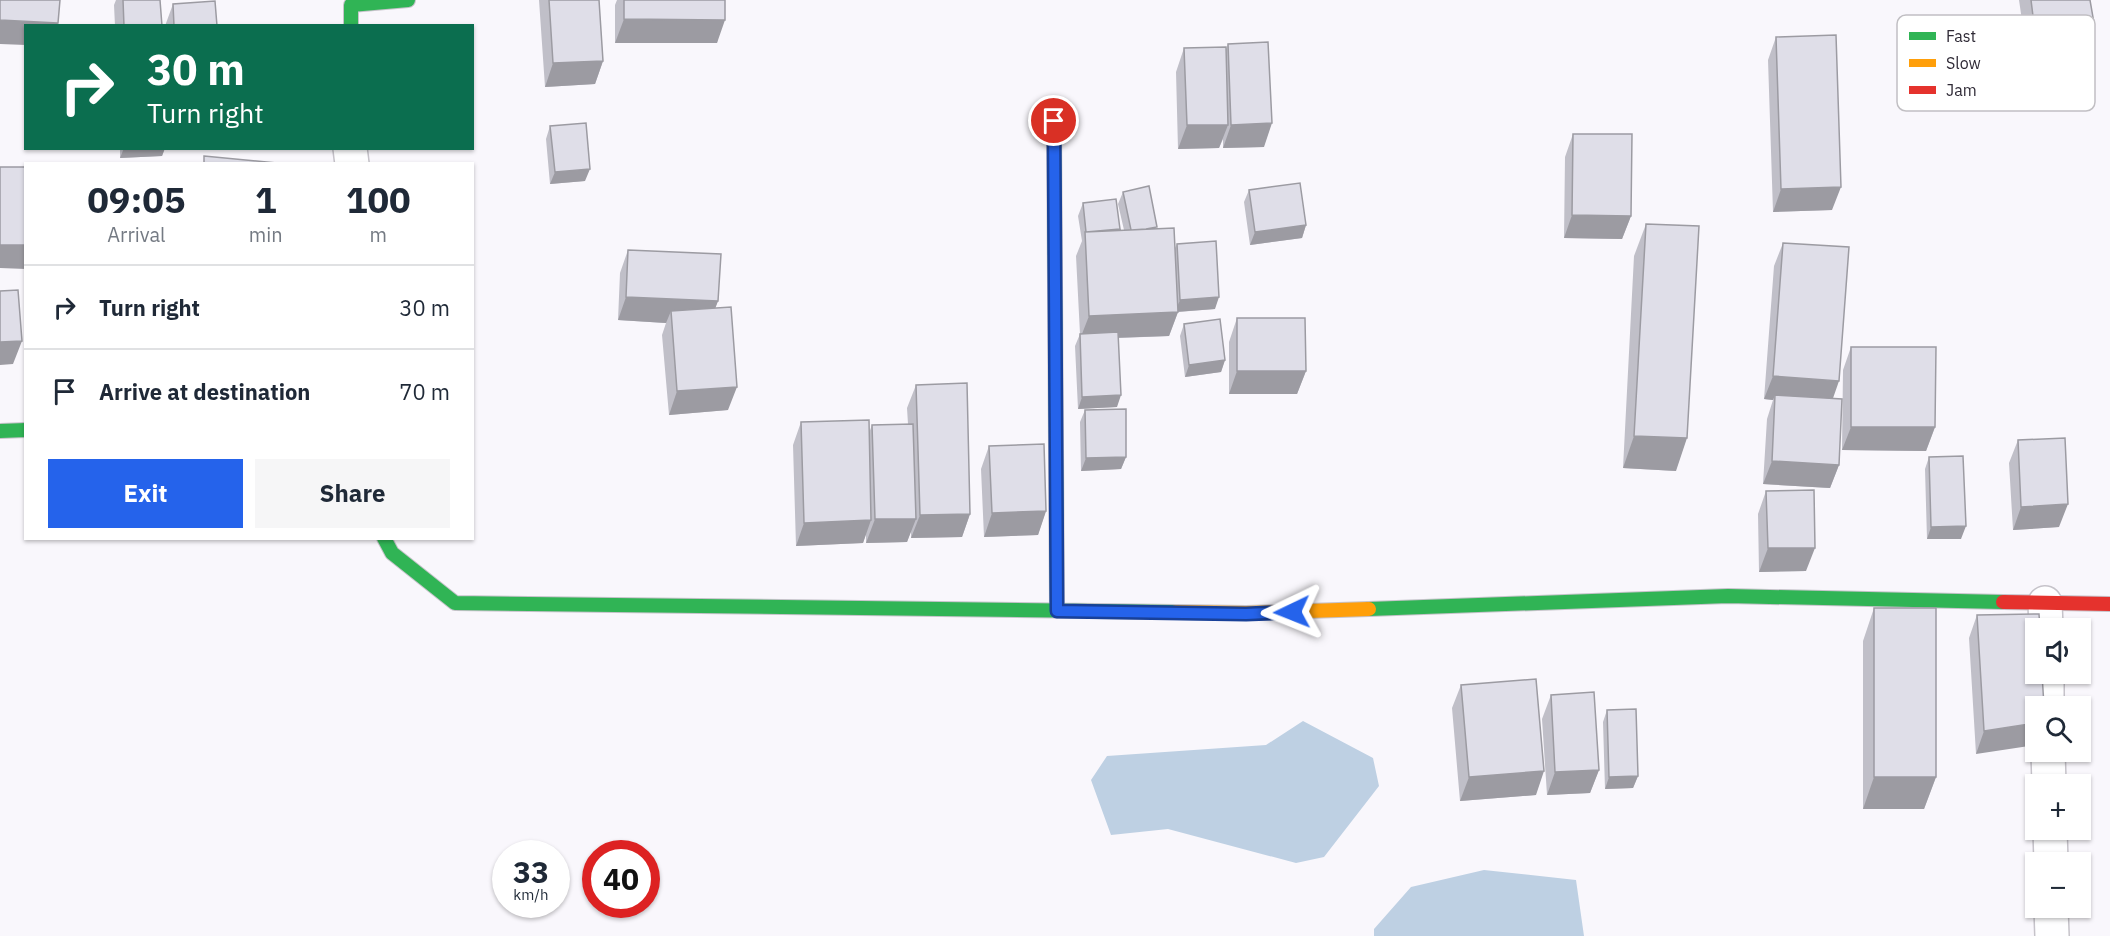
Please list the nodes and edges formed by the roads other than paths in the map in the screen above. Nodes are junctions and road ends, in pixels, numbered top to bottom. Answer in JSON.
{"nodes":[{"id":1,"x":408,"y":0,"type":"edge"},
{"id":2,"x":351,"y":24,"type":"edge"},
{"id":3,"x":1054,"y":121,"type":"dead end"},
{"id":4,"x":0,"y":430,"type":"edge"},
{"id":5,"x":24,"y":430,"type":"edge"},
{"id":6,"x":385,"y":540,"type":"edge"},
{"id":7,"x":2110,"y":604,"type":"edge"},
{"id":8,"x":1057,"y":611,"type":"junction"},
{"id":9,"x":2045,"y":616,"type":"edge"},
{"id":10,"x":2051,"y":918,"type":"edge"},
{"id":11,"x":2052,"y":936,"type":"edge"}],
"edges":[{"from":1,"to":2,"type":"street"},
{"from":3,"to":8,"type":"street"},
{"from":4,"to":5,"type":"street"},
{"from":6,"to":8,"type":"street"},
{"from":7,"to":9,"type":"street"},
{"from":8,"to":9,"type":"street"},
{"from":10,"to":11,"type":"street"}]}
